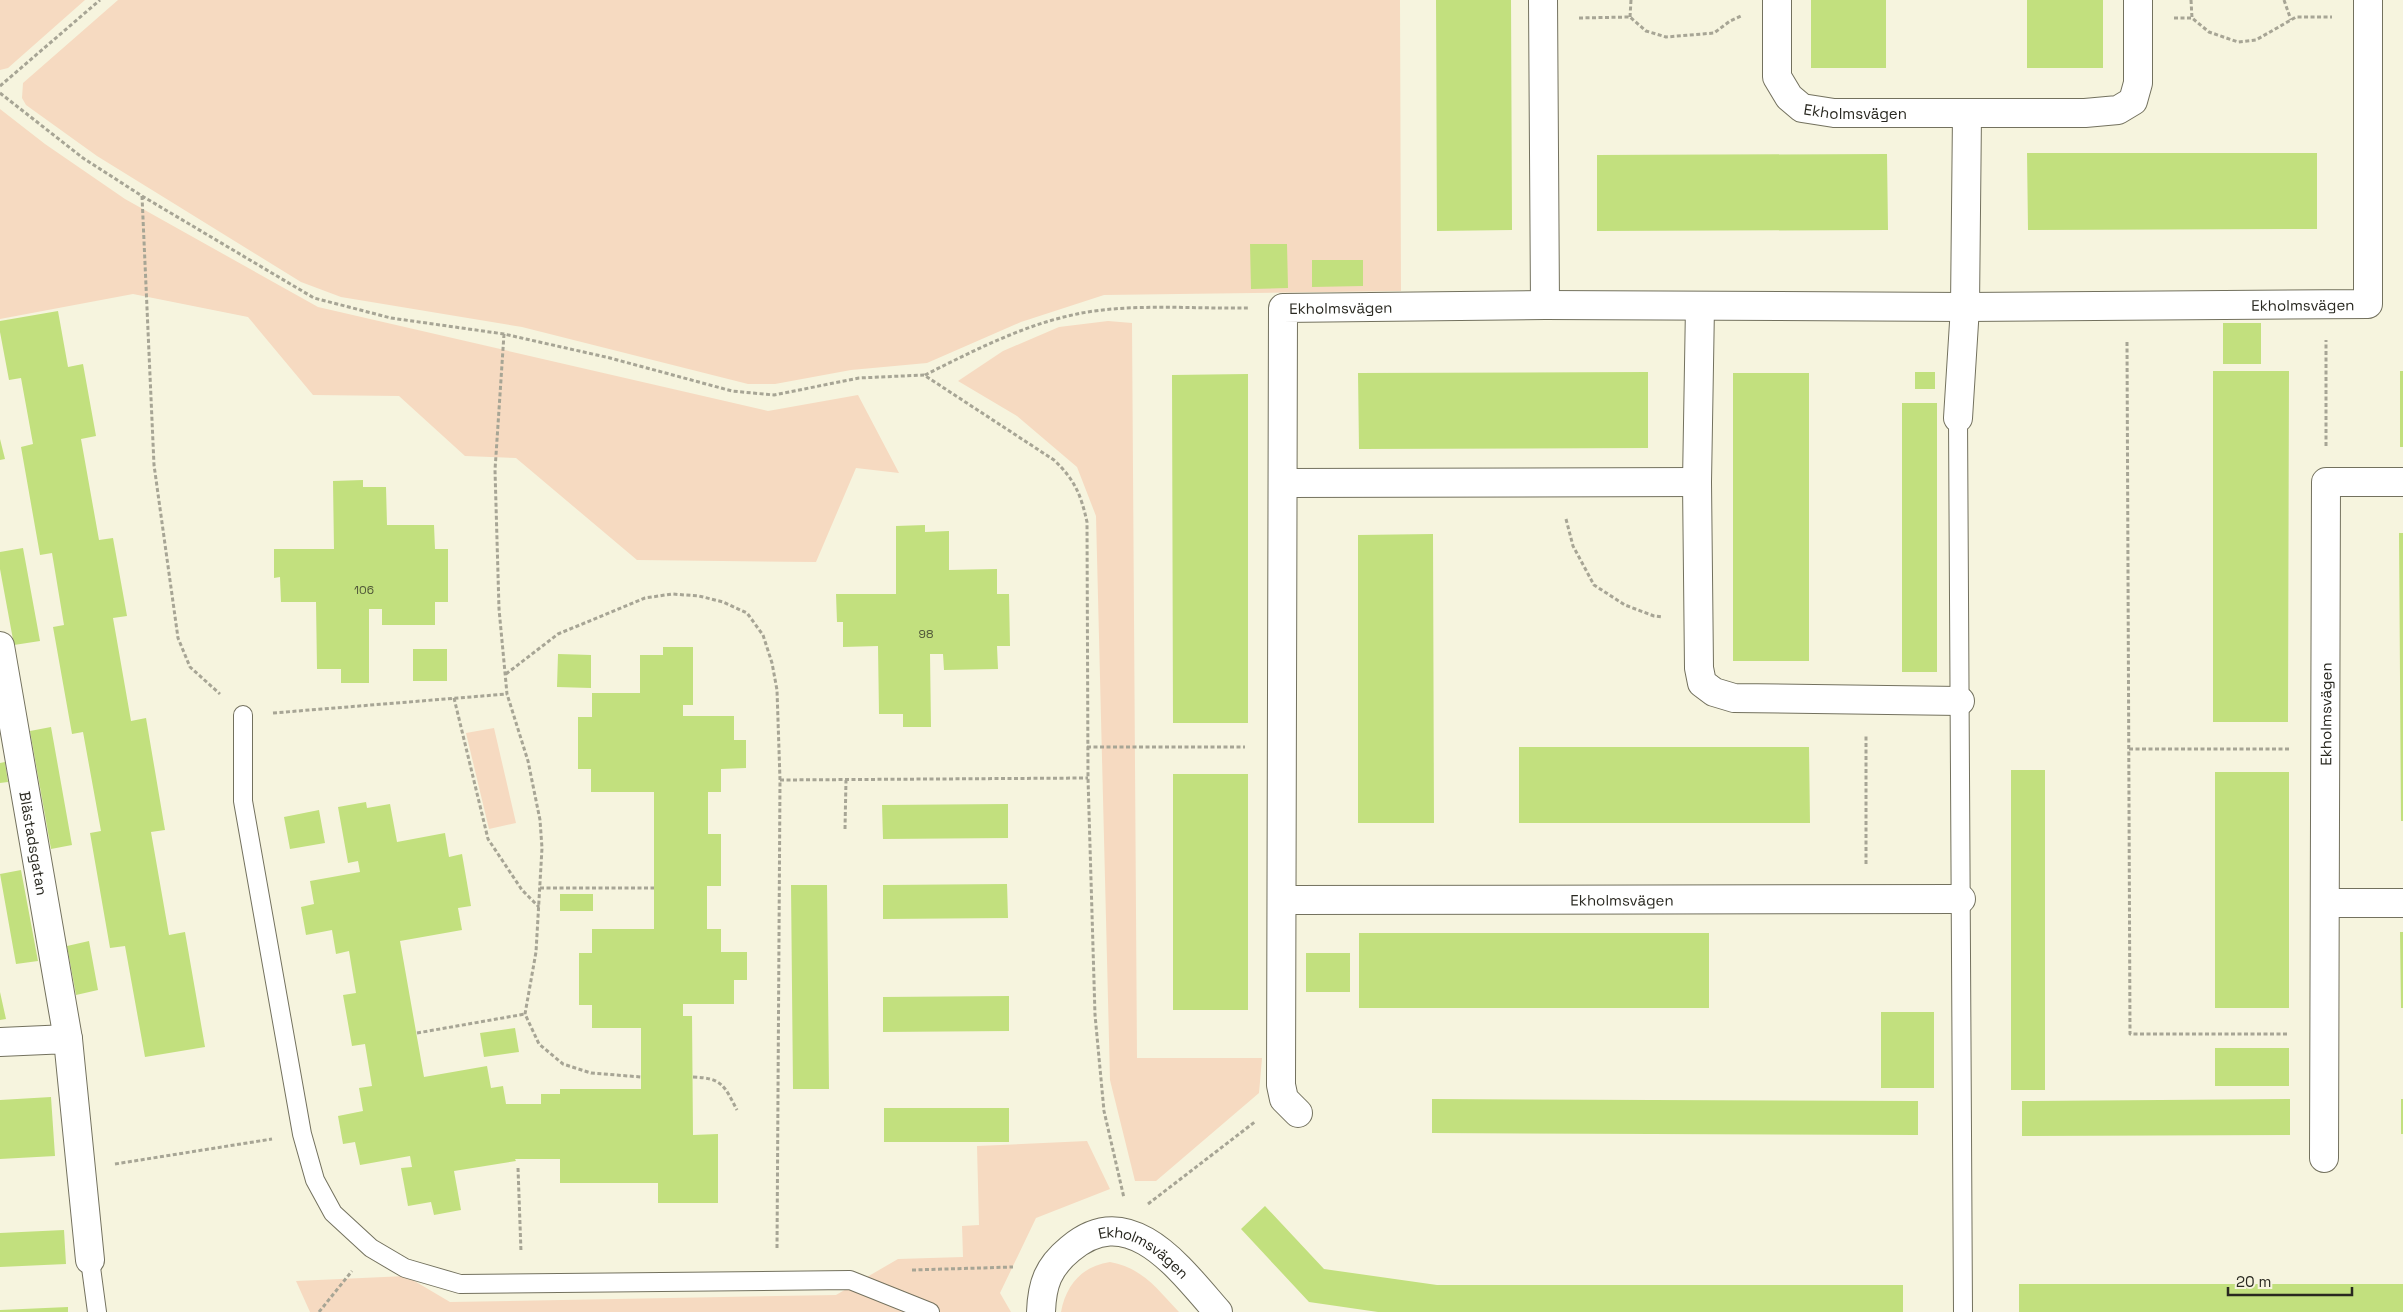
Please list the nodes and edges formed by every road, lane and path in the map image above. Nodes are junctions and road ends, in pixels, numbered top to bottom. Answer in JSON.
{"nodes":[{"id":1,"x":100,"y":0,"type":"edge"},
{"id":2,"x":1631,"y":0,"type":"edge"},
{"id":3,"x":2191,"y":0,"type":"edge"},
{"id":4,"x":2284,"y":0,"type":"edge"},
{"id":5,"x":1777,"y":8,"type":"edge"},
{"id":6,"x":1543,"y":9,"type":"edge"},
{"id":7,"x":2138,"y":9,"type":"edge"},
{"id":8,"x":2368,"y":9,"type":"edge"},
{"id":9,"x":1630,"y":17,"type":"junction"},
{"id":10,"x":2192,"y":18,"type":"junction"},
{"id":11,"x":2291,"y":20,"type":"junction"},
{"id":12,"x":0,"y":86,"type":"edge"},
{"id":13,"x":0,"y":93,"type":"edge"},
{"id":14,"x":1966,"y":114,"type":"junction"},
{"id":15,"x":142,"y":196,"type":"junction"},
{"id":16,"x":2326,"y":304,"type":"junction"},
{"id":17,"x":1545,"y":305,"type":"junction"},
{"id":18,"x":1700,"y":306,"type":"junction"},
{"id":19,"x":2127,"y":306,"type":"junction"},
{"id":20,"x":1966,"y":307,"type":"junction"},
{"id":21,"x":1283,"y":308,"type":"junction"},
{"id":22,"x":504,"y":334,"type":"junction"},
{"id":23,"x":924,"y":376,"type":"junction"},
{"id":24,"x":1958,"y":418,"type":"joint"},
{"id":25,"x":1697,"y":482,"type":"junction"},
{"id":26,"x":2326,"y":482,"type":"junction"},
{"id":27,"x":2403,"y":482,"type":"edge"},
{"id":28,"x":1284,"y":483,"type":"junction"},
{"id":29,"x":1566,"y":483,"type":"junction"},
{"id":30,"x":1698,"y":618,"type":"junction"},
{"id":31,"x":0,"y":646,"type":"edge"},
{"id":32,"x":506,"y":674,"type":"junction"},
{"id":33,"x":507,"y":694,"type":"junction"},
{"id":34,"x":454,"y":698,"type":"junction"},
{"id":35,"x":1866,"y":700,"type":"junction"},
{"id":36,"x":1960,"y":701,"type":"junction"},
{"id":37,"x":243,"y":715,"type":"junction"},
{"id":38,"x":1284,"y":747,"type":"junction"},
{"id":39,"x":1087,"y":748,"type":"junction"},
{"id":40,"x":2129,"y":749,"type":"junction"},
{"id":41,"x":2326,"y":749,"type":"junction"},
{"id":42,"x":1088,"y":778,"type":"junction"},
{"id":43,"x":780,"y":780,"type":"junction"},
{"id":44,"x":846,"y":780,"type":"junction"},
{"id":45,"x":845,"y":829,"type":"dead end"},
{"id":46,"x":540,"y":888,"type":"junction"},
{"id":47,"x":654,"y":888,"type":"dead end"},
{"id":48,"x":1865,"y":899,"type":"junction"},
{"id":49,"x":1961,"y":899,"type":"junction"},
{"id":50,"x":1283,"y":900,"type":"junction"},
{"id":51,"x":2326,"y":904,"type":"junction"},
{"id":52,"x":2403,"y":904,"type":"edge"},
{"id":53,"x":538,"y":907,"type":"junction"},
{"id":54,"x":526,"y":1014,"type":"junction"},
{"id":55,"x":417,"y":1033,"type":"dead end"},
{"id":56,"x":2325,"y":1035,"type":"junction"},
{"id":57,"x":68,"y":1039,"type":"junction"},
{"id":58,"x":0,"y":1042,"type":"edge"},
{"id":59,"x":641,"y":1077,"type":"dead end"},
{"id":60,"x":693,"y":1077,"type":"dead end"},
{"id":61,"x":1291,"y":1106,"type":"joint"},
{"id":62,"x":737,"y":1110,"type":"dead end"},
{"id":63,"x":302,"y":1134,"type":"junction"},
{"id":64,"x":2324,"y":1158,"type":"dead end"},
{"id":65,"x":518,"y":1168,"type":"dead end"},
{"id":66,"x":82,"y":1169,"type":"junction"},
{"id":67,"x":1126,"y":1205,"type":"dead end"},
{"id":68,"x":1139,"y":1236,"type":"junction"},
{"id":69,"x":371,"y":1248,"type":"junction"},
{"id":70,"x":90,"y":1260,"type":"joint"},
{"id":71,"x":1015,"y":1267,"type":"dead end"},
{"id":72,"x":911,"y":1270,"type":"dead end"},
{"id":73,"x":777,"y":1281,"type":"junction"},
{"id":74,"x":522,"y":1284,"type":"junction"},
{"id":75,"x":97,"y":1312,"type":"edge"},
{"id":76,"x":318,"y":1312,"type":"edge"},
{"id":77,"x":930,"y":1312,"type":"edge"},
{"id":78,"x":1041,"y":1312,"type":"edge"},
{"id":79,"x":1218,"y":1312,"type":"edge"},
{"id":80,"x":1963,"y":1312,"type":"edge"}],
"edges":[{"from":1,"to":12,"type":"path"},
{"from":2,"to":9,"type":"path"},
{"from":3,"to":10,"type":"path"},
{"from":4,"to":11,"type":"path"},
{"from":5,"to":9,"type":"path"},
{"from":5,"to":14,"type":"street","name":"Ekholmsvägen"},
{"from":6,"to":9,"type":"path"},
{"from":6,"to":17,"type":"street"},
{"from":7,"to":10,"type":"path"},
{"from":7,"to":14,"type":"street","name":"Ekholmsvägen"},
{"from":8,"to":11,"type":"path"},
{"from":8,"to":16,"type":"street","name":"Ekholmsvägen"},
{"from":10,"to":11,"type":"path"},
{"from":13,"to":15,"type":"path"},
{"from":14,"to":20,"type":"street"},
{"from":15,"to":22,"type":"path"},
{"from":15,"to":37,"type":"path"},
{"from":16,"to":19,"type":"street","name":"Ekholmsvägen"},
{"from":16,"to":26,"type":"path"},
{"from":17,"to":18,"type":"street","name":"Ekholmsvägen"},
{"from":17,"to":21,"type":"street","name":"Ekholmsvägen"},
{"from":18,"to":20,"type":"street","name":"Ekholmsvägen"},
{"from":18,"to":25,"type":"street"},
{"from":19,"to":20,"type":"street","name":"Ekholmsvägen"},
{"from":19,"to":40,"type":"path"},
{"from":20,"to":24,"type":"street"},
{"from":21,"to":23,"type":"path"},
{"from":21,"to":28,"type":"street","name":"Ekholmsvägen"},
{"from":22,"to":23,"type":"path"},
{"from":22,"to":32,"type":"path"},
{"from":23,"to":39,"type":"path"},
{"from":24,"to":36,"type":"lane"},
{"from":25,"to":29,"type":"street"},
{"from":25,"to":30,"type":"street"},
{"from":26,"to":27,"type":"street"},
{"from":26,"to":41,"type":"street","name":"Ekholmsvägen"},
{"from":28,"to":29,"type":"street"},
{"from":28,"to":38,"type":"street","name":"Ekholmsvägen"},
{"from":29,"to":30,"type":"path"},
{"from":30,"to":35,"type":"street"},
{"from":31,"to":57,"type":"street","name":"Blästadsgatan"},
{"from":32,"to":33,"type":"path"},
{"from":32,"to":43,"type":"path"},
{"from":33,"to":34,"type":"path"},
{"from":33,"to":46,"type":"path"},
{"from":34,"to":37,"type":"path"},
{"from":34,"to":53,"type":"path"},
{"from":35,"to":36,"type":"street"},
{"from":35,"to":48,"type":"path"},
{"from":36,"to":49,"type":"lane"},
{"from":37,"to":63,"type":"lane"},
{"from":38,"to":39,"type":"path"},
{"from":38,"to":50,"type":"street","name":"Ekholmsvägen"},
{"from":39,"to":42,"type":"path"},
{"from":40,"to":41,"type":"path"},
{"from":40,"to":56,"type":"path"},
{"from":41,"to":51,"type":"street","name":"Ekholmsvägen"},
{"from":42,"to":44,"type":"path"},
{"from":42,"to":67,"type":"path"},
{"from":43,"to":44,"type":"path"},
{"from":43,"to":73,"type":"path"},
{"from":44,"to":45,"type":"path"},
{"from":46,"to":47,"type":"path"},
{"from":46,"to":53,"type":"path"},
{"from":48,"to":49,"type":"street","name":"Ekholmsvägen"},
{"from":48,"to":50,"type":"street","name":"Ekholmsvägen"},
{"from":49,"to":80,"type":"lane"},
{"from":50,"to":61,"type":"street","name":"Ekholmsvägen"},
{"from":51,"to":52,"type":"street"},
{"from":51,"to":56,"type":"street","name":"Ekholmsvägen"},
{"from":53,"to":54,"type":"path"},
{"from":54,"to":55,"type":"path"},
{"from":54,"to":59,"type":"path"},
{"from":56,"to":64,"type":"street","name":"Ekholmsvägen"},
{"from":57,"to":58,"type":"street"},
{"from":57,"to":66,"type":"street","name":"Blästadsgatan"},
{"from":60,"to":62,"type":"path"},
{"from":61,"to":68,"type":"path"},
{"from":63,"to":66,"type":"path"},
{"from":63,"to":69,"type":"lane"},
{"from":65,"to":74,"type":"path"},
{"from":66,"to":70,"type":"street","name":"Blästadsgatan"},
{"from":68,"to":78,"type":"street","name":"Ekholmsvägen"},
{"from":68,"to":79,"type":"street","name":"Ekholmsvägen"},
{"from":69,"to":74,"type":"lane"},
{"from":69,"to":76,"type":"path"},
{"from":70,"to":75,"type":"lane"},
{"from":71,"to":72,"type":"path"},
{"from":73,"to":74,"type":"lane"},
{"from":73,"to":77,"type":"lane"}]}
